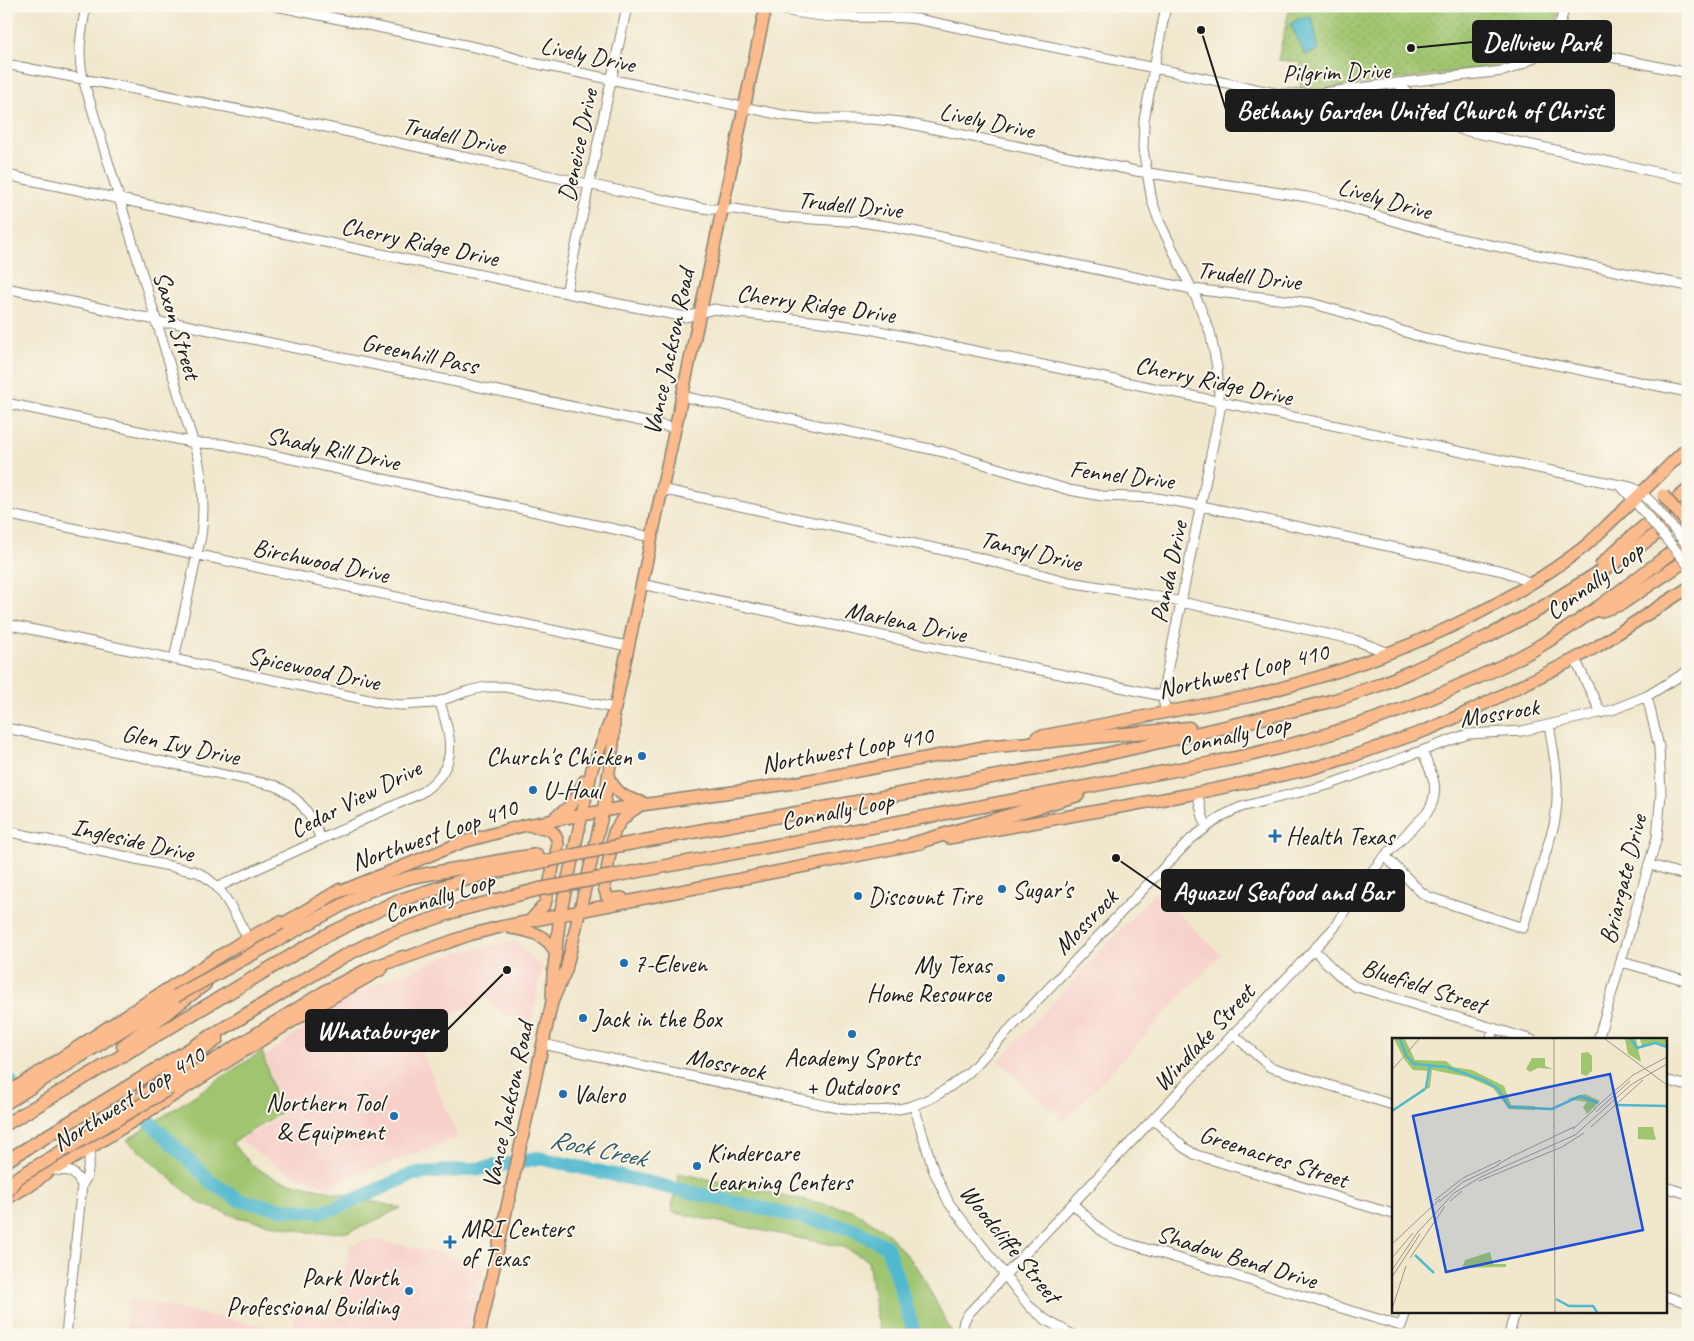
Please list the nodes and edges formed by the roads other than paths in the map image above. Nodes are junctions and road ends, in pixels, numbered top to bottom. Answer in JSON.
{"nodes":[{"id":1,"x":86,"y":6,"type":"edge"},
{"id":2,"x":276,"y":6,"type":"edge"},
{"id":3,"x":627,"y":6,"type":"edge"},
{"id":4,"x":766,"y":6,"type":"edge"},
{"id":5,"x":1166,"y":6,"type":"edge"},
{"id":6,"x":1565,"y":6,"type":"edge"},
{"id":7,"x":1549,"y":44,"type":"junction"},
{"id":8,"x":6,"y":64,"type":"edge"},
{"id":9,"x":1153,"y":67,"type":"junction"},
{"id":10,"x":1688,"y":73,"type":"edge"},
{"id":11,"x":83,"y":79,"type":"junction"},
{"id":12,"x":612,"y":80,"type":"junction"},
{"id":13,"x":1397,"y":83,"type":"junction"},
{"id":14,"x":744,"y":107,"type":"junction"},
{"id":15,"x":1147,"y":173,"type":"junction"},
{"id":16,"x":6,"y":175,"type":"edge"},
{"id":17,"x":1688,"y":179,"type":"edge"},
{"id":18,"x":589,"y":185,"type":"junction"},
{"id":19,"x":119,"y":199,"type":"junction"},
{"id":20,"x":722,"y":209,"type":"junction"},
{"id":21,"x":1688,"y":286,"type":"edge"},
{"id":22,"x":6,"y":288,"type":"edge"},
{"id":23,"x":1192,"y":289,"type":"junction"},
{"id":24,"x":566,"y":293,"type":"junction"},
{"id":25,"x":699,"y":313,"type":"junction"},
{"id":26,"x":156,"y":321,"type":"junction"},
{"id":27,"x":1688,"y":392,"type":"edge"},
{"id":28,"x":681,"y":396,"type":"junction"},
{"id":29,"x":1220,"y":402,"type":"junction"},
{"id":30,"x":6,"y":403,"type":"edge"},
{"id":31,"x":674,"y":428,"type":"junction"},
{"id":32,"x":192,"y":441,"type":"junction"},
{"id":33,"x":1688,"y":447,"type":"edge"},
{"id":34,"x":1668,"y":467,"type":"junction"},
{"id":35,"x":661,"y":489,"type":"junction"},
{"id":36,"x":1688,"y":490,"type":"edge"},
{"id":37,"x":1638,"y":497,"type":"junction"},
{"id":38,"x":1202,"y":506,"type":"junction"},
{"id":39,"x":1688,"y":511,"type":"edge"},
{"id":40,"x":6,"y":514,"type":"edge"},
{"id":41,"x":1688,"y":524,"type":"edge"},
{"id":42,"x":651,"y":537,"type":"junction"},
{"id":43,"x":1688,"y":540,"type":"edge"},
{"id":44,"x":1688,"y":546,"type":"edge"},
{"id":45,"x":197,"y":554,"type":"junction"},
{"id":46,"x":1688,"y":558,"type":"edge"},
{"id":47,"x":1688,"y":565,"type":"edge"},
{"id":48,"x":641,"y":584,"type":"junction"},
{"id":49,"x":1529,"y":584,"type":"junction"},
{"id":50,"x":1582,"y":584,"type":"junction"},
{"id":51,"x":1688,"y":588,"type":"edge"},
{"id":52,"x":1182,"y":602,"type":"junction"},
{"id":53,"x":1590,"y":614,"type":"junction"},
{"id":54,"x":6,"y":624,"type":"edge"},
{"id":55,"x":627,"y":646,"type":"junction"},
{"id":56,"x":1389,"y":653,"type":"junction"},
{"id":57,"x":174,"y":659,"type":"junction"},
{"id":58,"x":1575,"y":659,"type":"junction"},
{"id":59,"x":1688,"y":671,"type":"edge"},
{"id":60,"x":1162,"y":696,"type":"junction"},
{"id":61,"x":1647,"y":696,"type":"junction"},
{"id":62,"x":440,"y":702,"type":"junction"},
{"id":63,"x":614,"y":708,"type":"junction"},
{"id":64,"x":1166,"y":712,"type":"junction"},
{"id":65,"x":1601,"y":713,"type":"junction"},
{"id":66,"x":1242,"y":723,"type":"junction"},
{"id":67,"x":1549,"y":725,"type":"junction"},
{"id":68,"x":6,"y":728,"type":"edge"},
{"id":69,"x":985,"y":747,"type":"junction"},
{"id":70,"x":1422,"y":751,"type":"junction"},
{"id":71,"x":592,"y":769,"type":"junction"},
{"id":72,"x":608,"y":777,"type":"junction"},
{"id":73,"x":1126,"y":780,"type":"junction"},
{"id":74,"x":1197,"y":793,"type":"junction"},
{"id":75,"x":645,"y":805,"type":"junction"},
{"id":76,"x":603,"y":811,"type":"junction"},
{"id":77,"x":582,"y":815,"type":"junction"},
{"id":78,"x":550,"y":820,"type":"junction"},
{"id":79,"x":522,"y":826,"type":"junction"},
{"id":80,"x":1207,"y":826,"type":"junction"},
{"id":81,"x":6,"y":831,"type":"edge"},
{"id":82,"x":321,"y":839,"type":"junction"},
{"id":83,"x":912,"y":844,"type":"junction"},
{"id":84,"x":1385,"y":856,"type":"junction"},
{"id":85,"x":546,"y":858,"type":"junction"},
{"id":86,"x":1651,"y":865,"type":"junction"},
{"id":87,"x":1688,"y":876,"type":"edge"},
{"id":88,"x":218,"y":887,"type":"junction"},
{"id":89,"x":340,"y":890,"type":"junction"},
{"id":90,"x":654,"y":895,"type":"junction"},
{"id":91,"x":580,"y":911,"type":"junction"},
{"id":92,"x":560,"y":915,"type":"junction"},
{"id":93,"x":530,"y":921,"type":"junction"},
{"id":94,"x":500,"y":927,"type":"junction"},
{"id":95,"x":248,"y":938,"type":"junction"},
{"id":96,"x":1314,"y":950,"type":"junction"},
{"id":97,"x":556,"y":953,"type":"junction"},
{"id":98,"x":403,"y":957,"type":"junction"},
{"id":99,"x":1622,"y":962,"type":"junction"},
{"id":100,"x":1688,"y":981,"type":"edge"},
{"id":101,"x":552,"y":1002,"type":"junction"},
{"id":102,"x":252,"y":1011,"type":"junction"},
{"id":103,"x":1494,"y":1028,"type":"junction"},
{"id":104,"x":1233,"y":1034,"type":"junction"},
{"id":105,"x":1491,"y":1038,"type":"edge"},
{"id":106,"x":1526,"y":1038,"type":"edge"},
{"id":107,"x":1599,"y":1038,"type":"edge"},
{"id":108,"x":543,"y":1044,"type":"junction"},
{"id":109,"x":1666,"y":1080,"type":"edge"},
{"id":110,"x":73,"y":1084,"type":"junction"},
{"id":111,"x":1688,"y":1086,"type":"edge"},
{"id":112,"x":6,"y":1094,"type":"edge"},
{"id":113,"x":6,"y":1103,"type":"edge"},
{"id":114,"x":1392,"y":1105,"type":"edge"},
{"id":115,"x":914,"y":1106,"type":"junction"},
{"id":116,"x":1153,"y":1119,"type":"junction"},
{"id":117,"x":6,"y":1124,"type":"edge"},
{"id":118,"x":91,"y":1148,"type":"junction"},
{"id":119,"x":6,"y":1161,"type":"edge"},
{"id":120,"x":54,"y":1170,"type":"junction"},
{"id":121,"x":82,"y":1185,"type":"junction"},
{"id":122,"x":29,"y":1186,"type":"junction"},
{"id":123,"x":1666,"y":1187,"type":"edge"},
{"id":124,"x":6,"y":1193,"type":"edge"},
{"id":125,"x":1688,"y":1194,"type":"edge"},
{"id":126,"x":6,"y":1199,"type":"edge"},
{"id":127,"x":1073,"y":1204,"type":"junction"},
{"id":128,"x":1392,"y":1214,"type":"edge"},
{"id":129,"x":1005,"y":1276,"type":"junction"},
{"id":130,"x":1666,"y":1296,"type":"edge"},
{"id":131,"x":1688,"y":1303,"type":"edge"},
{"id":132,"x":1405,"y":1314,"type":"edge"},
{"id":133,"x":1515,"y":1314,"type":"edge"},
{"id":134,"x":66,"y":1335,"type":"edge"},
{"id":135,"x":479,"y":1335,"type":"edge"},
{"id":136,"x":961,"y":1335,"type":"edge"},
{"id":137,"x":1073,"y":1335,"type":"edge"},
{"id":138,"x":1509,"y":1335,"type":"edge"}],
"edges":[{"from":1,"to":11,"type":"street","name":"Saxon Street"},
{"from":2,"to":12,"type":"street","name":"Lively Drive"},
{"from":3,"to":12,"type":"street","name":"Deneice Drive"},
{"from":4,"to":9,"type":"street","name":"Pilgrim Drive"},
{"from":4,"to":14,"type":"main road","name":"Vance Jackson Road"},
{"from":5,"to":9,"type":"street","name":"Panda Drive"},
{"from":6,"to":7,"type":"street"},
{"from":7,"to":10,"type":"street"},
{"from":7,"to":13,"type":"street"},
{"from":8,"to":11,"type":"street","name":"Trudell Drive"},
{"from":9,"to":13,"type":"street","name":"Pilgrim Drive"},
{"from":9,"to":15,"type":"street","name":"Panda Drive"},
{"from":11,"to":18,"type":"street","name":"Trudell Drive"},
{"from":11,"to":19,"type":"street","name":"Saxon Street"},
{"from":12,"to":14,"type":"street","name":"Lively Drive"},
{"from":12,"to":18,"type":"street","name":"Deneice Drive"},
{"from":13,"to":17,"type":"street","name":"Pilgrim Drive"},
{"from":14,"to":15,"type":"street","name":"Lively Drive"},
{"from":14,"to":20,"type":"main road","name":"Vance Jackson Road"},
{"from":15,"to":21,"type":"street","name":"Lively Drive"},
{"from":15,"to":23,"type":"street","name":"Panda Drive"},
{"from":16,"to":19,"type":"street","name":"Cherry Ridge Drive"},
{"from":18,"to":20,"type":"street","name":"Trudell Drive"},
{"from":18,"to":24,"type":"street","name":"Deneice Drive"},
{"from":19,"to":24,"type":"street","name":"Cherry Ridge Drive"},
{"from":19,"to":26,"type":"street","name":"Saxon Street"},
{"from":20,"to":23,"type":"street","name":"Trudell Drive"},
{"from":20,"to":25,"type":"main road","name":"Vance Jackson Road"},
{"from":22,"to":26,"type":"street","name":"Greenhill Pass"},
{"from":23,"to":27,"type":"street","name":"Trudell Drive"},
{"from":23,"to":29,"type":"street","name":"Panda Drive"},
{"from":24,"to":25,"type":"street","name":"Cherry Ridge Drive"},
{"from":25,"to":28,"type":"main road","name":"Vance Jackson Road"},
{"from":25,"to":29,"type":"street","name":"Cherry Ridge Drive"},
{"from":26,"to":31,"type":"street","name":"Greenhill Pass"},
{"from":26,"to":32,"type":"street","name":"Saxon Street"},
{"from":28,"to":31,"type":"main road","name":"Vance Jackson Road"},
{"from":28,"to":38,"type":"street","name":"Fennel Drive"},
{"from":29,"to":37,"type":"street","name":"Cherry Ridge Drive"},
{"from":29,"to":38,"type":"street","name":"Panda Drive"},
{"from":30,"to":32,"type":"street","name":"Shady Rill Drive"},
{"from":31,"to":35,"type":"main road","name":"Vance Jackson Road"},
{"from":32,"to":42,"type":"street","name":"Shady Rill Drive"},
{"from":32,"to":45,"type":"street","name":"Saxon Street"},
{"from":33,"to":34,"type":"main road","name":"Northwest Loop 410"},
{"from":34,"to":37,"type":"main road","name":"Northwest Loop 410"},
{"from":34,"to":41,"type":"main road","bridge":true},
{"from":35,"to":42,"type":"main road","name":"Vance Jackson Road"},
{"from":35,"to":52,"type":"street","name":"Tansyl Drive"},
{"from":36,"to":50,"type":"highway"},
{"from":37,"to":44,"type":"street","name":"Cherry Ridge Drive","bridge":true},
{"from":37,"to":47,"type":"street","name":"Cherry Ridge Drive","bridge":true},
{"from":37,"to":49,"type":"main road","name":"Northwest Loop 410"},
{"from":38,"to":49,"type":"street","name":"Fennel Drive"},
{"from":38,"to":52,"type":"street","name":"Panda Drive"},
{"from":39,"to":50,"type":"highway","name":"Connally Loop"},
{"from":40,"to":45,"type":"street","name":"Birchwood Drive"},
{"from":42,"to":48,"type":"main road","name":"Vance Jackson Road"},
{"from":43,"to":53,"type":"highway","name":"Connally Loop"},
{"from":45,"to":55,"type":"street","name":"Birchwood Drive"},
{"from":45,"to":57,"type":"street","name":"Saxon Street"},
{"from":46,"to":53,"type":"highway"},
{"from":48,"to":55,"type":"main road","name":"Vance Jackson Road"},
{"from":48,"to":60,"type":"street","name":"Marlena Drive"},
{"from":49,"to":56,"type":"main road","name":"Northwest Loop 410"},
{"from":50,"to":66,"type":"highway","name":"Connally Loop"},
{"from":51,"to":58,"type":"main road","name":"Northwest Loop 410"},
{"from":52,"to":56,"type":"street","name":"Tansyl Drive"},
{"from":52,"to":60,"type":"street","name":"Panda Drive"},
{"from":53,"to":73,"type":"highway","name":"Connally Loop"},
{"from":54,"to":57,"type":"street","name":"Spicewood Drive"},
{"from":55,"to":63,"type":"main road","name":"Vance Jackson Road"},
{"from":56,"to":64,"type":"main road","name":"Northwest Loop 410"},
{"from":57,"to":62,"type":"street","name":"Spicewood Drive"},
{"from":58,"to":65,"type":"street"},
{"from":58,"to":74,"type":"main road","name":"Northwest Loop 410"},
{"from":59,"to":61,"type":"street","name":"Mossrock"},
{"from":60,"to":64,"type":"street","name":"Panda Drive"},
{"from":61,"to":65,"type":"street","name":"Mossrock"},
{"from":61,"to":86,"type":"street","name":"Briargate Drive"},
{"from":62,"to":63,"type":"street","name":"Spicewood Drive"},
{"from":62,"to":82,"type":"street","name":"Cedar View Drive"},
{"from":63,"to":71,"type":"main road","name":"Vance Jackson Road"},
{"from":63,"to":72,"type":"main road","name":"Vance Jackson Road"},
{"from":64,"to":69,"type":"main road","name":"Northwest Loop 410"},
{"from":65,"to":67,"type":"street","name":"Mossrock"},
{"from":66,"to":69,"type":"highway"},
{"from":66,"to":85,"type":"highway","name":"Connally Loop","bridge":true},
{"from":67,"to":70,"type":"street","name":"Mossrock"},
{"from":67,"to":84,"type":"street"},
{"from":68,"to":82,"type":"street","name":"Glen Ivy Drive"},
{"from":69,"to":75,"type":"main road","name":"Northwest Loop 410"},
{"from":70,"to":80,"type":"street","name":"Mossrock"},
{"from":70,"to":84,"type":"street","name":"Windlake Street"},
{"from":71,"to":77,"type":"main road","name":"Vance Jackson Road"},
{"from":71,"to":78,"type":"main road"},
{"from":72,"to":75,"type":"main road"},
{"from":72,"to":76,"type":"main road","name":"Vance Jackson Road"},
{"from":73,"to":83,"type":"highway"},
{"from":73,"to":102,"type":"highway","name":"Connally Loop","bridge":true},
{"from":74,"to":80,"type":"street"},
{"from":74,"to":83,"type":"main road","name":"Northwest Loop 410"},
{"from":75,"to":76,"type":"main road","name":"Northwest Loop 410"},
{"from":75,"to":90,"type":"main road"},
{"from":76,"to":77,"type":"main road","name":"Northwest Loop 410"},
{"from":76,"to":91,"type":"main road","name":"Vance Jackson Road"},
{"from":77,"to":78,"type":"main road","name":"Northwest Loop 410"},
{"from":77,"to":92,"type":"main road","name":"Vance Jackson Road"},
{"from":78,"to":79,"type":"main road","name":"Northwest Loop 410"},
{"from":79,"to":89,"type":"main road","name":"Northwest Loop 410"},
{"from":79,"to":93,"type":"main road"},
{"from":80,"to":115,"type":"street","name":"Mossrock"},
{"from":81,"to":88,"type":"street","name":"Ingleside Drive"},
{"from":82,"to":88,"type":"street","name":"Cedar View Drive"},
{"from":83,"to":90,"type":"main road","name":"Northwest Loop 410"},
{"from":84,"to":96,"type":"street","name":"Windlake Street"},
{"from":85,"to":110,"type":"highway","name":"Connally Loop"},
{"from":85,"to":113,"type":"highway","bridge":true},
{"from":86,"to":87,"type":"street"},
{"from":86,"to":99,"type":"street","name":"Briargate Drive"},
{"from":88,"to":95,"type":"street","name":"Ingleside Drive"},
{"from":89,"to":95,"type":"main road","name":"Northwest Loop 410"},
{"from":89,"to":110,"type":"highway"},
{"from":90,"to":91,"type":"main road","name":"Northwest Loop 410"},
{"from":91,"to":92,"type":"main road","name":"Northwest Loop 410"},
{"from":91,"to":101,"type":"main road","name":"Vance Jackson Road"},
{"from":92,"to":93,"type":"main road","name":"Northwest Loop 410"},
{"from":92,"to":97,"type":"main road","name":"Vance Jackson Road"},
{"from":93,"to":94,"type":"main road","name":"Northwest Loop 410"},
{"from":94,"to":97,"type":"main road"},
{"from":94,"to":98,"type":"main road","name":"Northwest Loop 410"},
{"from":95,"to":112,"type":"main road","name":"Northwest Loop 410"},
{"from":96,"to":103,"type":"street","name":"Bluefield Street"},
{"from":96,"to":104,"type":"street","name":"Windlake Street"},
{"from":97,"to":101,"type":"main road","name":"Vance Jackson Road"},
{"from":98,"to":118,"type":"main road","name":"Northwest Loop 410"},
{"from":98,"to":124,"type":"highway","bridge":true},
{"from":99,"to":100,"type":"street"},
{"from":99,"to":107,"type":"street","name":"Briargate Drive"},
{"from":101,"to":108,"type":"main road","name":"Vance Jackson Road"},
{"from":102,"to":119,"type":"highway","name":"Connally Loop"},
{"from":102,"to":122,"type":"highway"},
{"from":103,"to":105,"type":"street"},
{"from":103,"to":106,"type":"street","name":"Bluefield Street"},
{"from":104,"to":114,"type":"street"},
{"from":104,"to":116,"type":"street","name":"Windlake Street"},
{"from":108,"to":115,"type":"street","name":"Mossrock"},
{"from":108,"to":135,"type":"main road","name":"Vance Jackson Road"},
{"from":109,"to":111,"type":"street"},
{"from":110,"to":117,"type":"highway","name":"Connally Loop"},
{"from":115,"to":129,"type":"street","name":"Woodcliffe Street"},
{"from":116,"to":127,"type":"street","name":"Windlake Street"},
{"from":116,"to":128,"type":"street","name":"Greenacres Street"},
{"from":118,"to":120,"type":"main road","name":"Northwest Loop 410"},
{"from":118,"to":121,"type":"street"},
{"from":120,"to":121,"type":"street"},
{"from":120,"to":122,"type":"main road","name":"Northwest Loop 410"},
{"from":121,"to":134,"type":"street"},
{"from":122,"to":126,"type":"main road","name":"Northwest Loop 410"},
{"from":123,"to":125,"type":"street"},
{"from":127,"to":129,"type":"street","name":"Windlake Street"},
{"from":127,"to":132,"type":"street","name":"Shadow Bend Drive"},
{"from":129,"to":136,"type":"street","name":"Windlake Street"},
{"from":129,"to":137,"type":"street","name":"Woodcliffe Street"},
{"from":130,"to":131,"type":"street"},
{"from":133,"to":138,"type":"street"}]}
